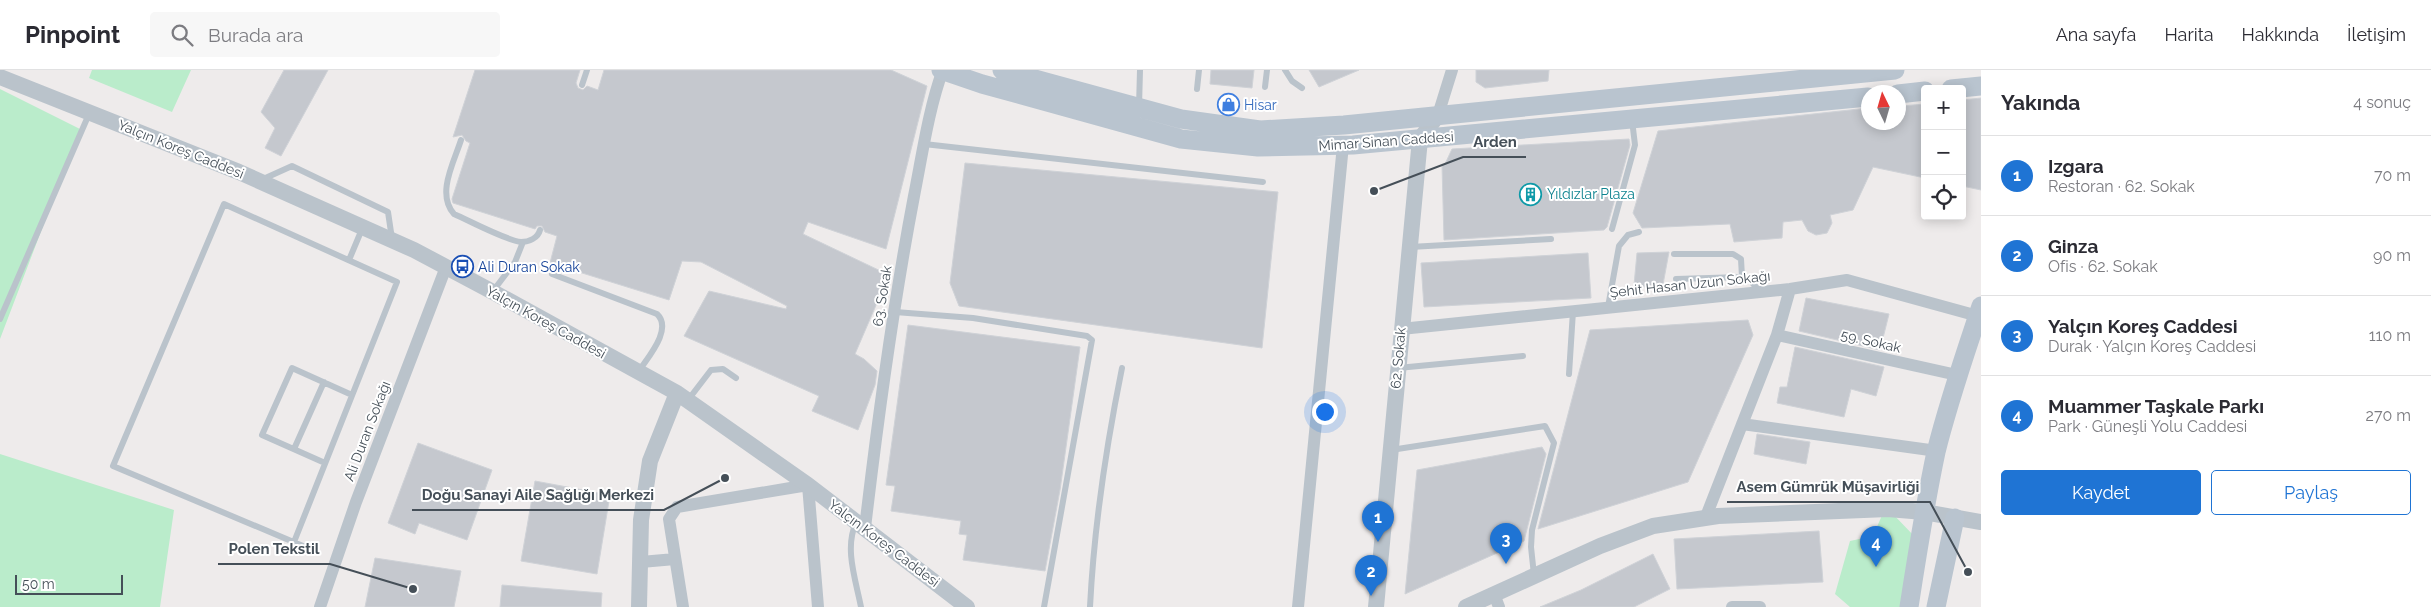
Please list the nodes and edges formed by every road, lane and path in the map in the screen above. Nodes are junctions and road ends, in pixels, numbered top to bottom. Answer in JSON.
{"nodes":[{"id":1,"x":587,"y":70,"type":"edge"},
{"id":2,"x":942,"y":70,"type":"edge"},
{"id":3,"x":1002,"y":70,"type":"edge"},
{"id":4,"x":1140,"y":70,"type":"edge"},
{"id":5,"x":1198,"y":70,"type":"edge"},
{"id":6,"x":1267,"y":70,"type":"edge"},
{"id":7,"x":1285,"y":70,"type":"edge"},
{"id":8,"x":1452,"y":70,"type":"edge"},
{"id":9,"x":1895,"y":70,"type":"edge"},
{"id":10,"x":0,"y":77,"type":"edge"},
{"id":11,"x":582,"y":85,"type":"dead end"},
{"id":12,"x":1981,"y":86,"type":"edge"},
{"id":13,"x":1265,"y":87,"type":"dead end"},
{"id":14,"x":1302,"y":88,"type":"dead end"},
{"id":15,"x":1966,"y":88,"type":"edge"},
{"id":16,"x":1197,"y":89,"type":"dead end"},
{"id":17,"x":1921,"y":91,"type":"edge"},
{"id":18,"x":1906,"y":93,"type":"edge"},
{"id":19,"x":1861,"y":97,"type":"edge"},
{"id":20,"x":1139,"y":108,"type":"junction"},
{"id":21,"x":90,"y":112,"type":"junction"},
{"id":22,"x":1438,"y":115,"type":"junction"},
{"id":23,"x":1632,"y":119,"type":"junction"},
{"id":24,"x":1420,"y":139,"type":"junction"},
{"id":25,"x":461,"y":140,"type":"dead end"},
{"id":26,"x":924,"y":144,"type":"junction"},
{"id":27,"x":1343,"y":145,"type":"junction"},
{"id":28,"x":259,"y":181,"type":"junction"},
{"id":29,"x":1264,"y":182,"type":"dead end"},
{"id":30,"x":363,"y":227,"type":"junction"},
{"id":31,"x":1612,"y":229,"type":"dead end"},
{"id":32,"x":540,"y":230,"type":"dead end"},
{"id":33,"x":1639,"y":232,"type":"dead end"},
{"id":34,"x":1551,"y":239,"type":"dead end"},
{"id":35,"x":392,"y":240,"type":"junction"},
{"id":36,"x":524,"y":242,"type":"junction"},
{"id":37,"x":1409,"y":247,"type":"junction"},
{"id":38,"x":1674,"y":254,"type":"dead end"},
{"id":39,"x":349,"y":260,"type":"junction"},
{"id":40,"x":446,"y":267,"type":"junction"},
{"id":41,"x":552,"y":274,"type":"dead end"},
{"id":42,"x":1742,"y":277,"type":"junction"},
{"id":43,"x":1676,"y":279,"type":"dead end"},
{"id":44,"x":1790,"y":289,"type":"junction"},
{"id":45,"x":493,"y":292,"type":"junction"},
{"id":46,"x":1760,"y":292,"type":"junction"},
{"id":47,"x":1608,"y":307,"type":"junction"},
{"id":48,"x":1573,"y":311,"type":"junction"},
{"id":49,"x":1979,"y":311,"type":"edge"},
{"id":50,"x":895,"y":312,"type":"junction"},
{"id":51,"x":0,"y":320,"type":"edge"},
{"id":52,"x":1401,"y":329,"type":"junction"},
{"id":53,"x":1777,"y":335,"type":"junction"},
{"id":54,"x":1523,"y":356,"type":"dead end"},
{"id":55,"x":1122,"y":368,"type":"dead end"},
{"id":56,"x":1397,"y":368,"type":"junction"},
{"id":57,"x":639,"y":372,"type":"junction"},
{"id":58,"x":1569,"y":374,"type":"dead end"},
{"id":59,"x":1957,"y":375,"type":"junction"},
{"id":60,"x":736,"y":378,"type":"dead end"},
{"id":61,"x":324,"y":382,"type":"junction"},
{"id":62,"x":352,"y":394,"type":"junction"},
{"id":63,"x":682,"y":397,"type":"junction"},
{"id":64,"x":1742,"y":424,"type":"junction"},
{"id":65,"x":294,"y":449,"type":"junction"},
{"id":66,"x":1390,"y":450,"type":"junction"},
{"id":67,"x":1937,"y":451,"type":"junction"},
{"id":68,"x":325,"y":463,"type":"junction"},
{"id":69,"x":808,"y":485,"type":"junction"},
{"id":70,"x":1924,"y":512,"type":"junction"},
{"id":71,"x":1705,"y":518,"type":"junction"},
{"id":72,"x":1955,"y":518,"type":"junction"},
{"id":73,"x":1981,"y":522,"type":"edge"},
{"id":74,"x":861,"y":525,"type":"junction"},
{"id":75,"x":294,"y":542,"type":"junction"},
{"id":76,"x":303,"y":546,"type":"dead end"},
{"id":77,"x":675,"y":559,"type":"junction"},
{"id":78,"x":641,"y":562,"type":"junction"},
{"id":79,"x":1534,"y":576,"type":"junction"},
{"id":80,"x":1496,"y":601,"type":"edge"},
{"id":81,"x":320,"y":607,"type":"edge"},
{"id":82,"x":639,"y":607,"type":"edge"},
{"id":83,"x":683,"y":607,"type":"edge"},
{"id":84,"x":818,"y":607,"type":"edge"},
{"id":85,"x":861,"y":607,"type":"edge"},
{"id":86,"x":967,"y":607,"type":"edge"},
{"id":87,"x":1044,"y":607,"type":"edge"},
{"id":88,"x":1090,"y":607,"type":"edge"},
{"id":89,"x":1298,"y":607,"type":"edge"},
{"id":90,"x":1376,"y":607,"type":"edge"},
{"id":91,"x":1466,"y":607,"type":"edge"},
{"id":92,"x":1732,"y":607,"type":"edge"},
{"id":93,"x":1754,"y":607,"type":"edge"},
{"id":94,"x":1909,"y":607,"type":"edge"},
{"id":95,"x":1936,"y":607,"type":"edge"}],
"edges":[{"from":1,"to":11,"type":"lane"},
{"from":2,"to":26,"type":"street","name":"63. Sokak"},
{"from":2,"to":27,"type":"main road","name":"Mimar Sinan Caddesi"},
{"from":3,"to":20,"type":"main road","name":"Mimar Sinan Caddesi"},
{"from":4,"to":20,"type":"lane"},
{"from":5,"to":16,"type":"lane"},
{"from":6,"to":13,"type":"lane"},
{"from":7,"to":14,"type":"lane"},
{"from":8,"to":22,"type":"street"},
{"from":9,"to":22,"type":"main road","name":"Mimar Sinan Caddesi"},
{"from":10,"to":21,"type":"street","name":"Yalçın Koreş Caddesi"},
{"from":12,"to":15,"type":"main road"},
{"from":17,"to":18,"type":"main road"},
{"from":19,"to":23,"type":"main road","name":"Mimar Sinan Caddesi"},
{"from":20,"to":22,"type":"main road","name":"Mimar Sinan Caddesi"},
{"from":21,"to":28,"type":"street","name":"Yalçın Koreş Caddesi"},
{"from":21,"to":51,"type":"lane"},
{"from":22,"to":24,"type":"street"},
{"from":23,"to":24,"type":"main road","name":"Mimar Sinan Caddesi"},
{"from":23,"to":31,"type":"lane"},
{"from":24,"to":27,"type":"main road","name":"Mimar Sinan Caddesi"},
{"from":24,"to":37,"type":"street","name":"62. Sokak"},
{"from":25,"to":36,"type":"lane"},
{"from":26,"to":29,"type":"lane"},
{"from":26,"to":50,"type":"street","name":"63. Sokak"},
{"from":27,"to":89,"type":"street"},
{"from":28,"to":30,"type":"street","name":"Yalçın Koreş Caddesi"},
{"from":28,"to":35,"type":"lane"},
{"from":30,"to":35,"type":"street","name":"Yalçın Koreş Caddesi"},
{"from":30,"to":39,"type":"lane"},
{"from":32,"to":36,"type":"lane"},
{"from":33,"to":47,"type":"lane"},
{"from":34,"to":37,"type":"lane"},
{"from":35,"to":40,"type":"street","name":"Yalçın Koreş Caddesi"},
{"from":36,"to":45,"type":"lane"},
{"from":37,"to":52,"type":"street","name":"62. Sokak"},
{"from":38,"to":42,"type":"lane"},
{"from":39,"to":62,"type":"lane"},
{"from":39,"to":75,"type":"lane"},
{"from":40,"to":45,"type":"street","name":"Yalçın Koreş Caddesi"},
{"from":40,"to":81,"type":"street","name":"Ali Duran Sokağı"},
{"from":41,"to":57,"type":"lane"},
{"from":42,"to":43,"type":"lane"},
{"from":42,"to":46,"type":"lane"},
{"from":44,"to":46,"type":"street","name":"Şehit Hasan Uzun Sokağı"},
{"from":44,"to":49,"type":"street","name":"Şehit Hasan Uzun Sokağı"},
{"from":44,"to":53,"type":"street"},
{"from":45,"to":57,"type":"street","name":"Yalçın Koreş Caddesi"},
{"from":46,"to":47,"type":"street","name":"Şehit Hasan Uzun Sokağı"},
{"from":47,"to":48,"type":"street","name":"Şehit Hasan Uzun Sokağı"},
{"from":48,"to":52,"type":"street","name":"Şehit Hasan Uzun Sokağı"},
{"from":48,"to":58,"type":"lane"},
{"from":49,"to":59,"type":"main road"},
{"from":50,"to":74,"type":"street","name":"63. Sokak"},
{"from":50,"to":87,"type":"lane"},
{"from":52,"to":56,"type":"street","name":"62. Sokak"},
{"from":53,"to":59,"type":"street","name":"59. Sokak"},
{"from":53,"to":64,"type":"street"},
{"from":54,"to":56,"type":"lane"},
{"from":55,"to":88,"type":"lane"},
{"from":56,"to":66,"type":"street","name":"62. Sokak"},
{"from":57,"to":63,"type":"street","name":"Yalçın Koreş Caddesi"},
{"from":59,"to":67,"type":"main road"},
{"from":60,"to":63,"type":"lane"},
{"from":61,"to":62,"type":"lane"},
{"from":61,"to":65,"type":"lane"},
{"from":61,"to":65,"type":"lane"},
{"from":62,"to":68,"type":"lane"},
{"from":63,"to":69,"type":"street","name":"Yalçın Koreş Caddesi"},
{"from":63,"to":78,"type":"street"},
{"from":64,"to":67,"type":"street"},
{"from":64,"to":71,"type":"street"},
{"from":65,"to":68,"type":"lane"},
{"from":66,"to":79,"type":"lane"},
{"from":66,"to":90,"type":"street","name":"62. Sokak"},
{"from":67,"to":70,"type":"main road"},
{"from":68,"to":75,"type":"lane"},
{"from":69,"to":74,"type":"street","name":"Yalçın Koreş Caddesi"},
{"from":69,"to":77,"type":"street"},
{"from":69,"to":84,"type":"street"},
{"from":70,"to":71,"type":"street"},
{"from":70,"to":72,"type":"street"},
{"from":70,"to":94,"type":"main road"},
{"from":71,"to":79,"type":"street"},
{"from":72,"to":73,"type":"street"},
{"from":72,"to":95,"type":"main road"},
{"from":74,"to":85,"type":"lane"},
{"from":74,"to":86,"type":"street","name":"Yalçın Koreş Caddesi"},
{"from":75,"to":76,"type":"lane"},
{"from":77,"to":78,"type":"street"},
{"from":77,"to":83,"type":"street"},
{"from":78,"to":82,"type":"street"},
{"from":79,"to":80,"type":"street"},
{"from":80,"to":91,"type":"street"},
{"from":92,"to":93,"type":"street"}]}
